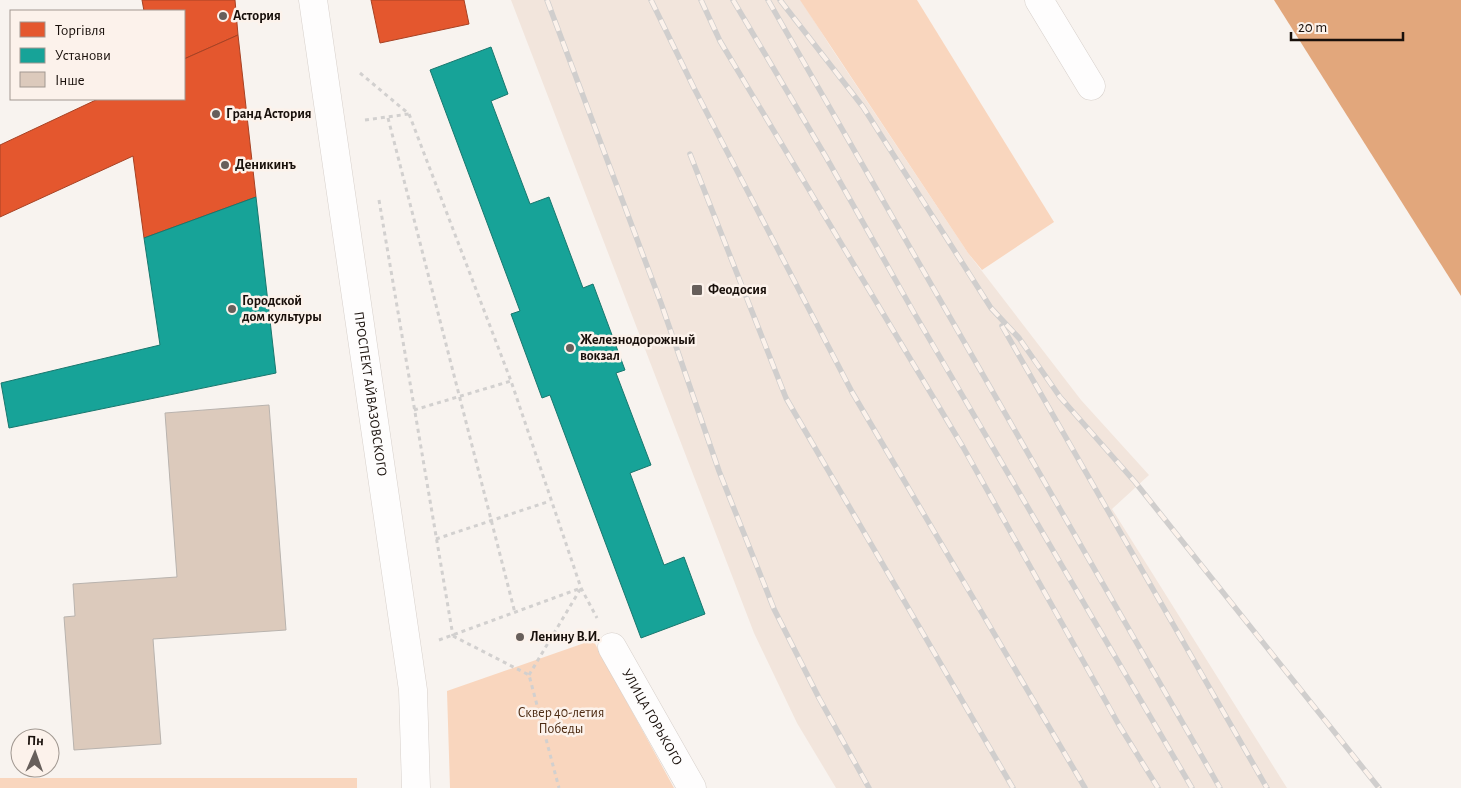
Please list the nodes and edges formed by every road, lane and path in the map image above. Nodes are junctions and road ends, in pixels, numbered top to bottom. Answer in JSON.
{"nodes":[{"id":1,"x":313,"y":0,"type":"edge"},
{"id":2,"x":1038,"y":0,"type":"edge"},
{"id":3,"x":360,"y":73,"type":"dead end"},
{"id":4,"x":1091,"y":86,"type":"dead end"},
{"id":5,"x":409,"y":114,"type":"junction"},
{"id":6,"x":388,"y":118,"type":"junction"},
{"id":7,"x":367,"y":130,"type":"dead end"},
{"id":8,"x":378,"y":197,"type":"dead end"},
{"id":9,"x":511,"y":381,"type":"junction"},
{"id":10,"x":460,"y":397,"type":"junction"},
{"id":11,"x":414,"y":410,"type":"junction"},
{"id":12,"x":550,"y":501,"type":"junction"},
{"id":13,"x":491,"y":521,"type":"junction"},
{"id":14,"x":436,"y":539,"type":"junction"},
{"id":15,"x":581,"y":588,"type":"junction"},
{"id":16,"x":515,"y":613,"type":"junction"},
{"id":17,"x":452,"y":636,"type":"junction"},
{"id":18,"x":612,"y":647,"type":"dead end"},
{"id":19,"x":529,"y":675,"type":"junction"},
{"id":20,"x":416,"y":788,"type":"edge"},
{"id":21,"x":559,"y":788,"type":"edge"},
{"id":22,"x":692,"y":788,"type":"edge"}],
"edges":[{"from":1,"to":20,"type":"street","name":"ПРОСПЕКТ АЙВАЗОВСКОГО"},
{"from":2,"to":4,"type":"street"},
{"from":3,"to":5,"type":"path"},
{"from":5,"to":6,"type":"path"},
{"from":5,"to":9,"type":"path"},
{"from":6,"to":7,"type":"path"},
{"from":6,"to":10,"type":"path"},
{"from":8,"to":11,"type":"path"},
{"from":9,"to":10,"type":"path"},
{"from":9,"to":12,"type":"path"},
{"from":10,"to":11,"type":"path"},
{"from":10,"to":13,"type":"path"},
{"from":11,"to":14,"type":"path"},
{"from":12,"to":13,"type":"path"},
{"from":12,"to":15,"type":"path"},
{"from":13,"to":14,"type":"path"},
{"from":13,"to":16,"type":"path"},
{"from":14,"to":17,"type":"path"},
{"from":15,"to":16,"type":"path"},
{"from":15,"to":19,"type":"path"},
{"from":16,"to":17,"type":"path"},
{"from":17,"to":19,"type":"path"},
{"from":18,"to":22,"type":"street","name":"УЛИЦА ГОРЬКОГО"},
{"from":19,"to":21,"type":"path"}]}
